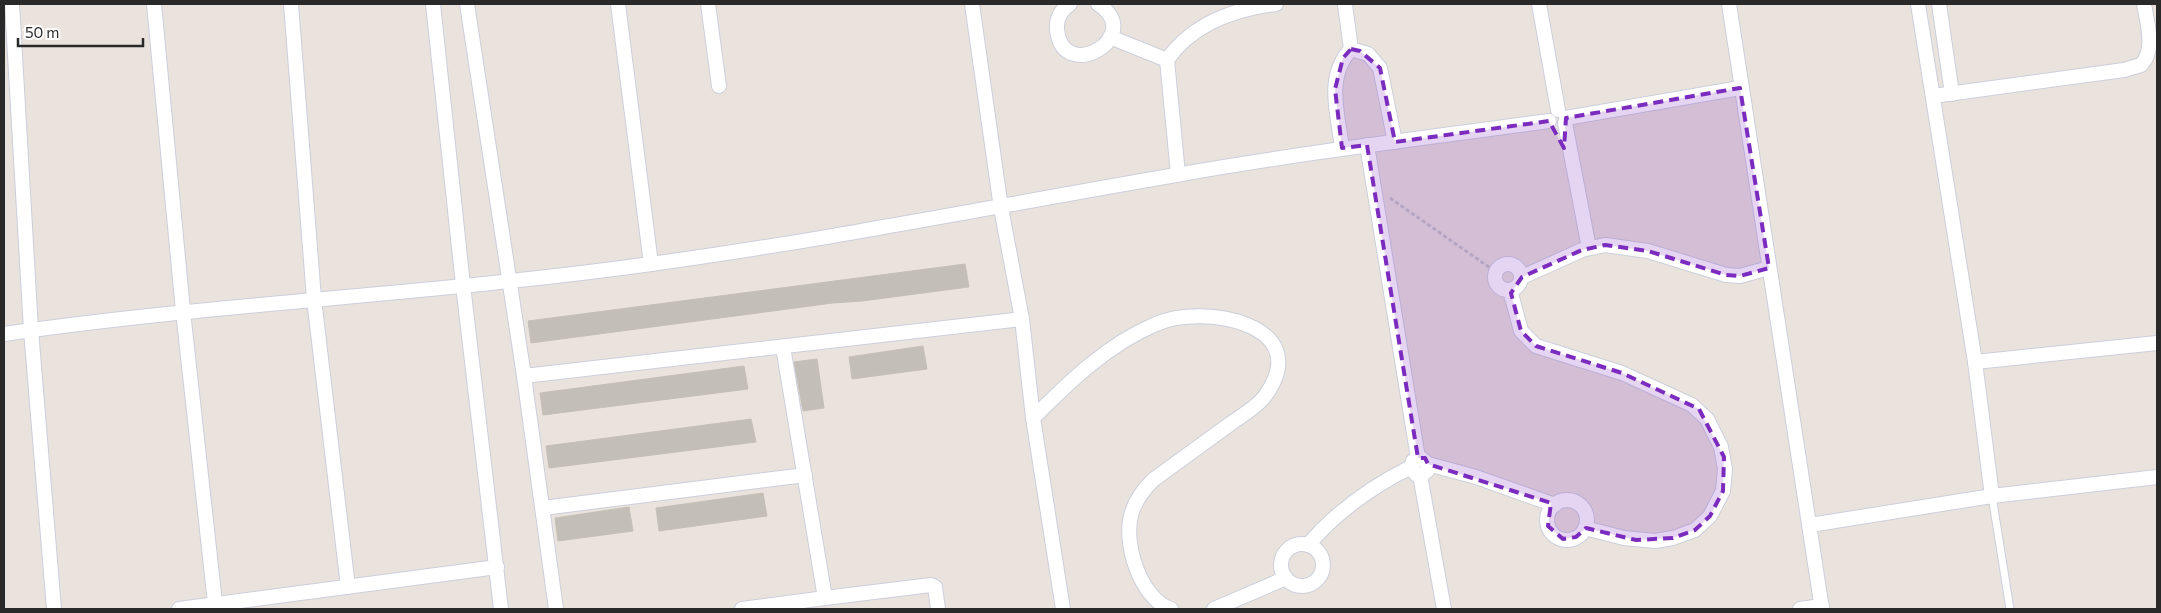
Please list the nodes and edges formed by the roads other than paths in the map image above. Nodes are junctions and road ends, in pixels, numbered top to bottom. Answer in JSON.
{"nodes":[{"id":1,"x":12,"y":4,"type":"edge"},
{"id":2,"x":154,"y":4,"type":"edge"},
{"id":3,"x":291,"y":4,"type":"edge"},
{"id":4,"x":433,"y":4,"type":"edge"},
{"id":5,"x":467,"y":4,"type":"edge"},
{"id":6,"x":618,"y":4,"type":"edge"},
{"id":7,"x":708,"y":4,"type":"edge"},
{"id":8,"x":972,"y":4,"type":"edge"},
{"id":9,"x":1070,"y":4,"type":"edge"},
{"id":10,"x":1098,"y":4,"type":"edge"},
{"id":11,"x":1276,"y":4,"type":"edge"},
{"id":12,"x":1345,"y":4,"type":"edge"},
{"id":13,"x":1539,"y":4,"type":"edge"},
{"id":14,"x":1729,"y":4,"type":"edge"},
{"id":15,"x":1918,"y":4,"type":"edge"},
{"id":16,"x":1939,"y":4,"type":"edge"},
{"id":17,"x":2144,"y":4,"type":"edge"},
{"id":18,"x":1258,"y":5,"type":"edge"},
{"id":19,"x":2152,"y":27,"type":"edge"},
{"id":20,"x":1110,"y":38,"type":"junction"},
{"id":21,"x":1351,"y":49,"type":"junction"},
{"id":22,"x":1167,"y":60,"type":"junction"},
{"id":23,"x":719,"y":86,"type":"dead end"},
{"id":24,"x":1740,"y":88,"type":"junction"},
{"id":25,"x":1952,"y":94,"type":"junction"},
{"id":26,"x":1933,"y":96,"type":"junction"},
{"id":27,"x":1563,"y":117,"type":"junction"},
{"id":28,"x":1395,"y":142,"type":"junction"},
{"id":29,"x":1367,"y":145,"type":"junction"},
{"id":30,"x":1342,"y":148,"type":"junction"},
{"id":31,"x":1178,"y":174,"type":"junction"},
{"id":32,"x":1001,"y":208,"type":"junction"},
{"id":33,"x":1590,"y":248,"type":"junction"},
{"id":34,"x":651,"y":264,"type":"junction"},
{"id":35,"x":1769,"y":268,"type":"junction"},
{"id":36,"x":1522,"y":278,"type":"junction"},
{"id":37,"x":510,"y":281,"type":"junction"},
{"id":38,"x":463,"y":285,"type":"junction"},
{"id":39,"x":1510,"y":290,"type":"junction"},
{"id":40,"x":314,"y":299,"type":"junction"},
{"id":41,"x":183,"y":311,"type":"junction"},
{"id":42,"x":1022,"y":319,"type":"junction"},
{"id":43,"x":31,"y":330,"type":"junction"},
{"id":44,"x":4,"y":334,"type":"edge"},
{"id":45,"x":2157,"y":343,"type":"edge"},
{"id":46,"x":783,"y":347,"type":"junction"},
{"id":47,"x":1975,"y":362,"type":"junction"},
{"id":48,"x":524,"y":376,"type":"junction"},
{"id":49,"x":1033,"y":418,"type":"junction"},
{"id":50,"x":1419,"y":466,"type":"junction"},
{"id":51,"x":805,"y":475,"type":"junction"},
{"id":52,"x":2157,"y":477,"type":"edge"},
{"id":53,"x":1992,"y":496,"type":"junction"},
{"id":54,"x":1555,"y":504,"type":"junction"},
{"id":55,"x":543,"y":508,"type":"junction"},
{"id":56,"x":1810,"y":525,"type":"junction"},
{"id":57,"x":1585,"y":528,"type":"junction"},
{"id":58,"x":1308,"y":545,"type":"junction"},
{"id":59,"x":497,"y":567,"type":"junction"},
{"id":60,"x":1286,"y":578,"type":"junction"},
{"id":61,"x":348,"y":587,"type":"junction"},
{"id":62,"x":825,"y":598,"type":"junction"},
{"id":63,"x":215,"y":603,"type":"junction"},
{"id":64,"x":1822,"y":608,"type":"edge"},
{"id":65,"x":54,"y":609,"type":"edge"},
{"id":66,"x":179,"y":609,"type":"edge"},
{"id":67,"x":502,"y":609,"type":"edge"},
{"id":68,"x":556,"y":609,"type":"edge"},
{"id":69,"x":742,"y":609,"type":"edge"},
{"id":70,"x":938,"y":609,"type":"edge"},
{"id":71,"x":1063,"y":609,"type":"edge"},
{"id":72,"x":1171,"y":609,"type":"edge"},
{"id":73,"x":1214,"y":609,"type":"edge"},
{"id":74,"x":1444,"y":609,"type":"edge"},
{"id":75,"x":1800,"y":609,"type":"edge"},
{"id":76,"x":2010,"y":609,"type":"edge"}],
"edges":[{"from":1,"to":43,"type":"street"},
{"from":2,"to":41,"type":"street"},
{"from":3,"to":40,"type":"street"},
{"from":4,"to":38,"type":"street"},
{"from":5,"to":37,"type":"street"},
{"from":6,"to":34,"type":"street"},
{"from":7,"to":23,"type":"street"},
{"from":8,"to":32,"type":"street"},
{"from":9,"to":20,"type":"street"},
{"from":10,"to":20,"type":"street"},
{"from":11,"to":18,"type":"street"},
{"from":12,"to":21,"type":"street"},
{"from":13,"to":27,"type":"street"},
{"from":14,"to":24,"type":"street"},
{"from":15,"to":26,"type":"street"},
{"from":16,"to":25,"type":"street"},
{"from":17,"to":19,"type":"street"},
{"from":18,"to":22,"type":"street"},
{"from":19,"to":25,"type":"street"},
{"from":20,"to":22,"type":"street"},
{"from":21,"to":28,"type":"street"},
{"from":21,"to":30,"type":"street"},
{"from":22,"to":31,"type":"street"},
{"from":24,"to":27,"type":"street"},
{"from":24,"to":35,"type":"street"},
{"from":25,"to":26,"type":"street"},
{"from":26,"to":47,"type":"street"},
{"from":27,"to":28,"type":"street"},
{"from":27,"to":33,"type":"street"},
{"from":28,"to":29,"type":"street"},
{"from":29,"to":30,"type":"street"},
{"from":29,"to":50,"type":"street"},
{"from":30,"to":31,"type":"street"},
{"from":31,"to":32,"type":"street"},
{"from":32,"to":34,"type":"street"},
{"from":32,"to":42,"type":"street"},
{"from":33,"to":35,"type":"street"},
{"from":33,"to":36,"type":"street"},
{"from":34,"to":37,"type":"street"},
{"from":35,"to":56,"type":"street"},
{"from":36,"to":39,"type":"street"},
{"from":36,"to":39,"type":"street"},
{"from":37,"to":38,"type":"street"},
{"from":37,"to":48,"type":"street"},
{"from":38,"to":40,"type":"street"},
{"from":38,"to":59,"type":"street"},
{"from":39,"to":57,"type":"street"},
{"from":40,"to":41,"type":"street"},
{"from":40,"to":61,"type":"street"},
{"from":41,"to":43,"type":"street"},
{"from":41,"to":63,"type":"street"},
{"from":42,"to":46,"type":"street"},
{"from":42,"to":49,"type":"street"},
{"from":43,"to":44,"type":"street"},
{"from":43,"to":65,"type":"street"},
{"from":45,"to":47,"type":"street"},
{"from":46,"to":48,"type":"street"},
{"from":46,"to":51,"type":"street"},
{"from":47,"to":53,"type":"street"},
{"from":48,"to":55,"type":"street"},
{"from":49,"to":71,"type":"street"},
{"from":49,"to":72,"type":"street"},
{"from":50,"to":54,"type":"street"},
{"from":50,"to":58,"type":"street"},
{"from":50,"to":74,"type":"street"},
{"from":51,"to":55,"type":"street"},
{"from":51,"to":62,"type":"street"},
{"from":52,"to":53,"type":"street"},
{"from":53,"to":56,"type":"street"},
{"from":53,"to":76,"type":"lane"},
{"from":54,"to":57,"type":"street"},
{"from":54,"to":57,"type":"street"},
{"from":55,"to":68,"type":"street"},
{"from":56,"to":64,"type":"street"},
{"from":58,"to":60,"type":"street"},
{"from":58,"to":60,"type":"street"},
{"from":59,"to":61,"type":"street"},
{"from":59,"to":67,"type":"street"},
{"from":60,"to":73,"type":"street"},
{"from":61,"to":63,"type":"street"},
{"from":62,"to":69,"type":"street"},
{"from":62,"to":70,"type":"street"},
{"from":63,"to":66,"type":"street"},
{"from":64,"to":75,"type":"street"}]}
